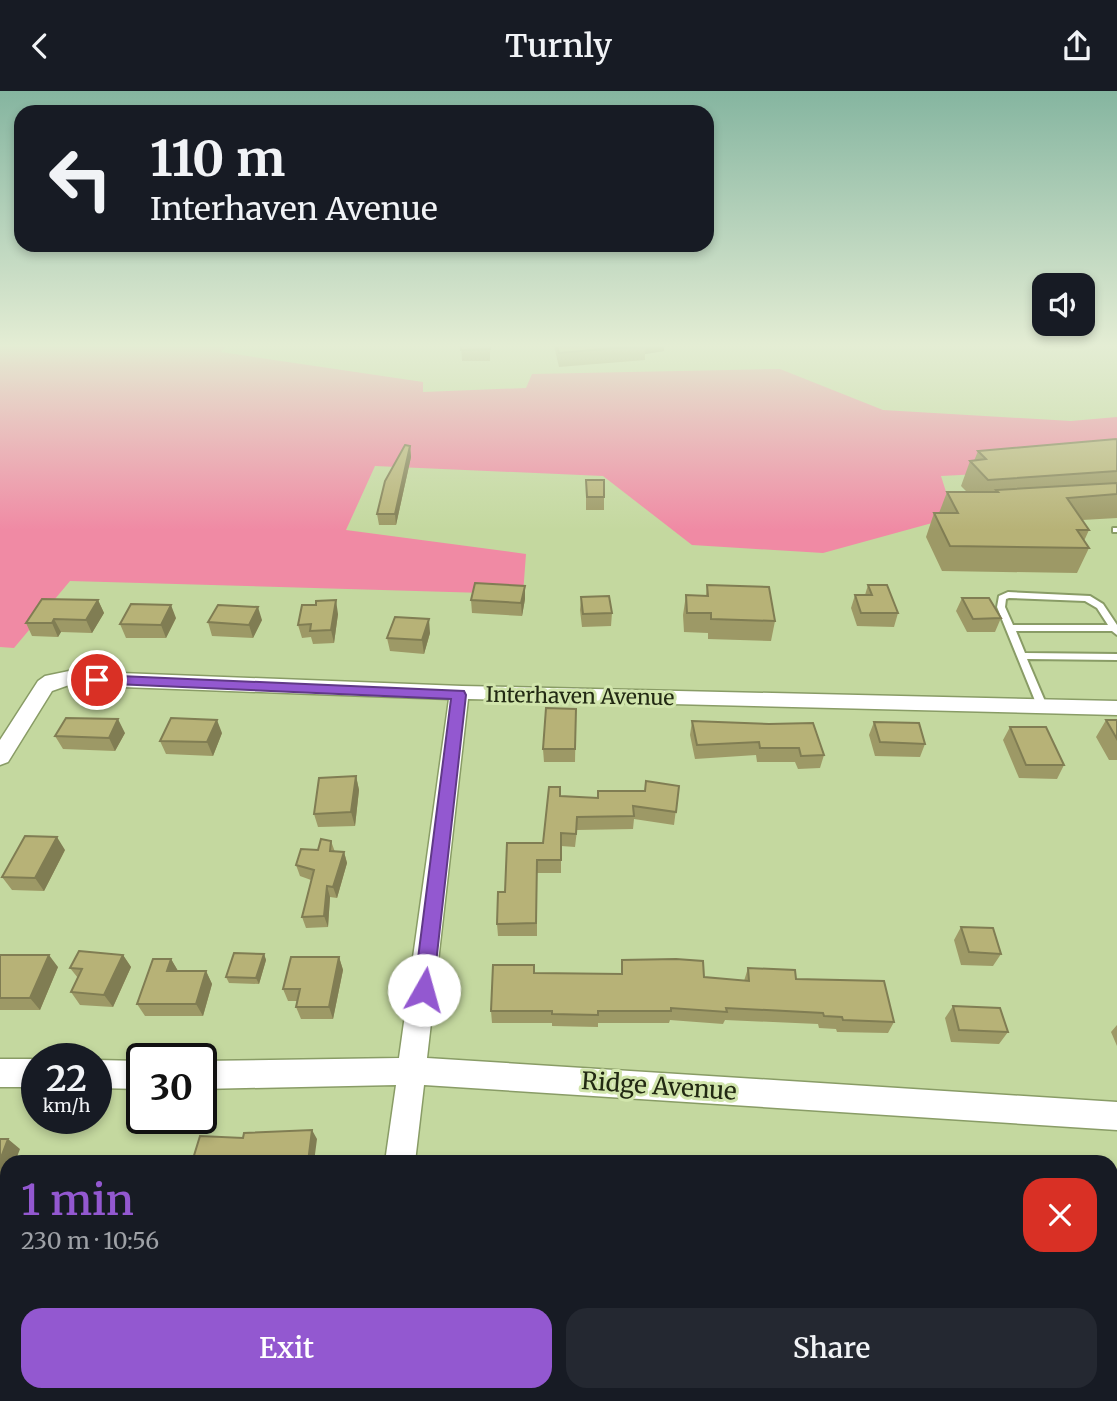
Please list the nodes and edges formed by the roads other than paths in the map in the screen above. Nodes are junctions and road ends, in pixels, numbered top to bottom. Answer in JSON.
{"nodes":[{"id":1,"x":1010,"y":628,"type":"junction"},
{"id":2,"x":1116,"y":630,"type":"edge"},
{"id":3,"x":1021,"y":656,"type":"junction"},
{"id":4,"x":1117,"y":657,"type":"edge"},
{"id":5,"x":459,"y":695,"type":"junction"},
{"id":6,"x":1042,"y":706,"type":"junction"},
{"id":7,"x":1117,"y":708,"type":"edge"},
{"id":8,"x":0,"y":757,"type":"edge"},
{"id":9,"x":414,"y":1071,"type":"junction"},
{"id":10,"x":0,"y":1073,"type":"edge"},
{"id":11,"x":21,"y":1073,"type":"edge"},
{"id":12,"x":217,"y":1075,"type":"edge"},
{"id":13,"x":1117,"y":1115,"type":"edge"},
{"id":14,"x":401,"y":1155,"type":"edge"}],
"edges":[{"from":1,"to":2,"type":"lane"},
{"from":1,"to":2,"type":"lane"},
{"from":1,"to":3,"type":"lane"},
{"from":3,"to":4,"type":"lane"},
{"from":3,"to":6,"type":"lane"},
{"from":5,"to":6,"type":"street","name":"Interhaven Avenue"},
{"from":5,"to":8,"type":"street","name":"Interhaven Avenue"},
{"from":5,"to":9,"type":"street"},
{"from":6,"to":7,"type":"street","name":"Interhaven Avenue"},
{"from":9,"to":12,"type":"street","name":"Ridge Avenue"},
{"from":9,"to":13,"type":"street","name":"Ridge Avenue"},
{"from":9,"to":14,"type":"street"},
{"from":10,"to":11,"type":"street"}]}
